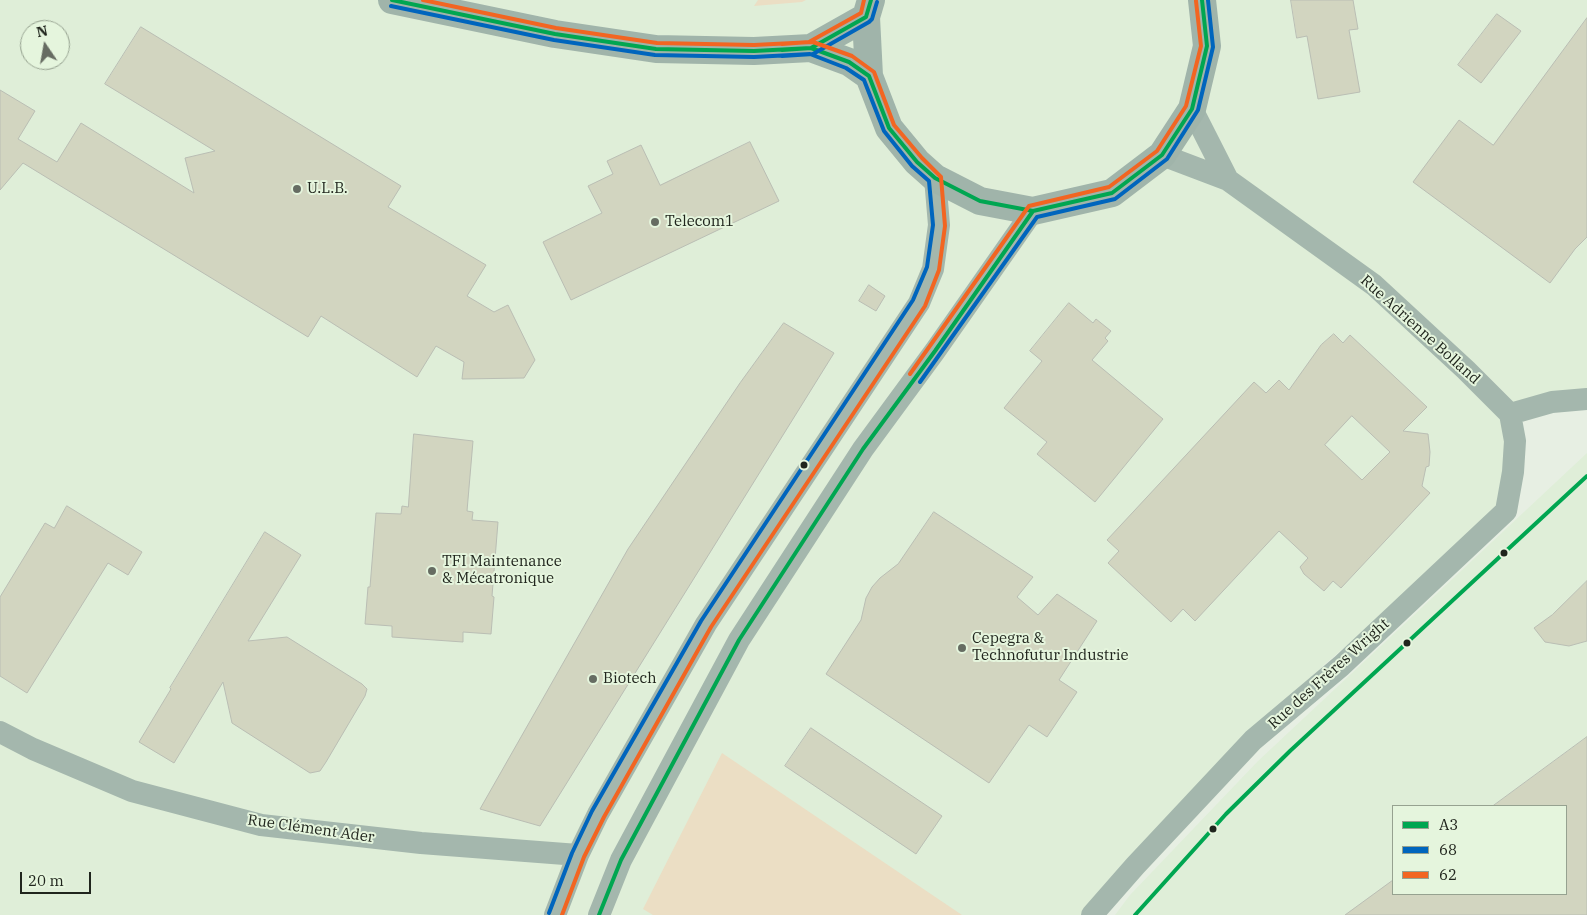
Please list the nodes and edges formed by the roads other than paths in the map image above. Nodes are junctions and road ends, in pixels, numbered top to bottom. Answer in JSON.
{"nodes":[{"id":1,"x":392,"y":0,"type":"edge"},
{"id":2,"x":1202,"y":0,"type":"edge"},
{"id":3,"x":868,"y":9,"type":"edge"},
{"id":4,"x":811,"y":48,"type":"junction"},
{"id":5,"x":869,"y":76,"type":"junction"},
{"id":6,"x":1192,"y":110,"type":"junction"},
{"id":7,"x":1162,"y":155,"type":"junction"},
{"id":8,"x":935,"y":178,"type":"junction"},
{"id":9,"x":1228,"y":180,"type":"junction"},
{"id":10,"x":1033,"y":211,"type":"junction"},
{"id":11,"x":1587,"y":399,"type":"edge"},
{"id":12,"x":1510,"y":414,"type":"junction"},
{"id":13,"x":0,"y":732,"type":"edge"},
{"id":14,"x":578,"y":855,"type":"junction"},
{"id":15,"x":555,"y":915,"type":"edge"},
{"id":16,"x":599,"y":915,"type":"edge"},
{"id":17,"x":1092,"y":915,"type":"edge"}],
"edges":[{"from":1,"to":4,"type":"street"},
{"from":2,"to":6,"type":"street"},
{"from":3,"to":4,"type":"street"},
{"from":3,"to":5,"type":"street"},
{"from":4,"to":5,"type":"street"},
{"from":5,"to":8,"type":"street"},
{"from":6,"to":7,"type":"street"},
{"from":6,"to":9,"type":"street","name":"Rue Adrienne Bolland"},
{"from":7,"to":9,"type":"street","name":"Rue Adrienne Bolland"},
{"from":7,"to":10,"type":"street"},
{"from":8,"to":10,"type":"street"},
{"from":8,"to":14,"type":"street"},
{"from":9,"to":12,"type":"street","name":"Rue Adrienne Bolland"},
{"from":10,"to":16,"type":"street"},
{"from":11,"to":12,"type":"street"},
{"from":12,"to":17,"type":"street","name":"Rue des Frères Wright"},
{"from":13,"to":14,"type":"street","name":"Rue Clément Ader"},
{"from":14,"to":15,"type":"street"}]}
